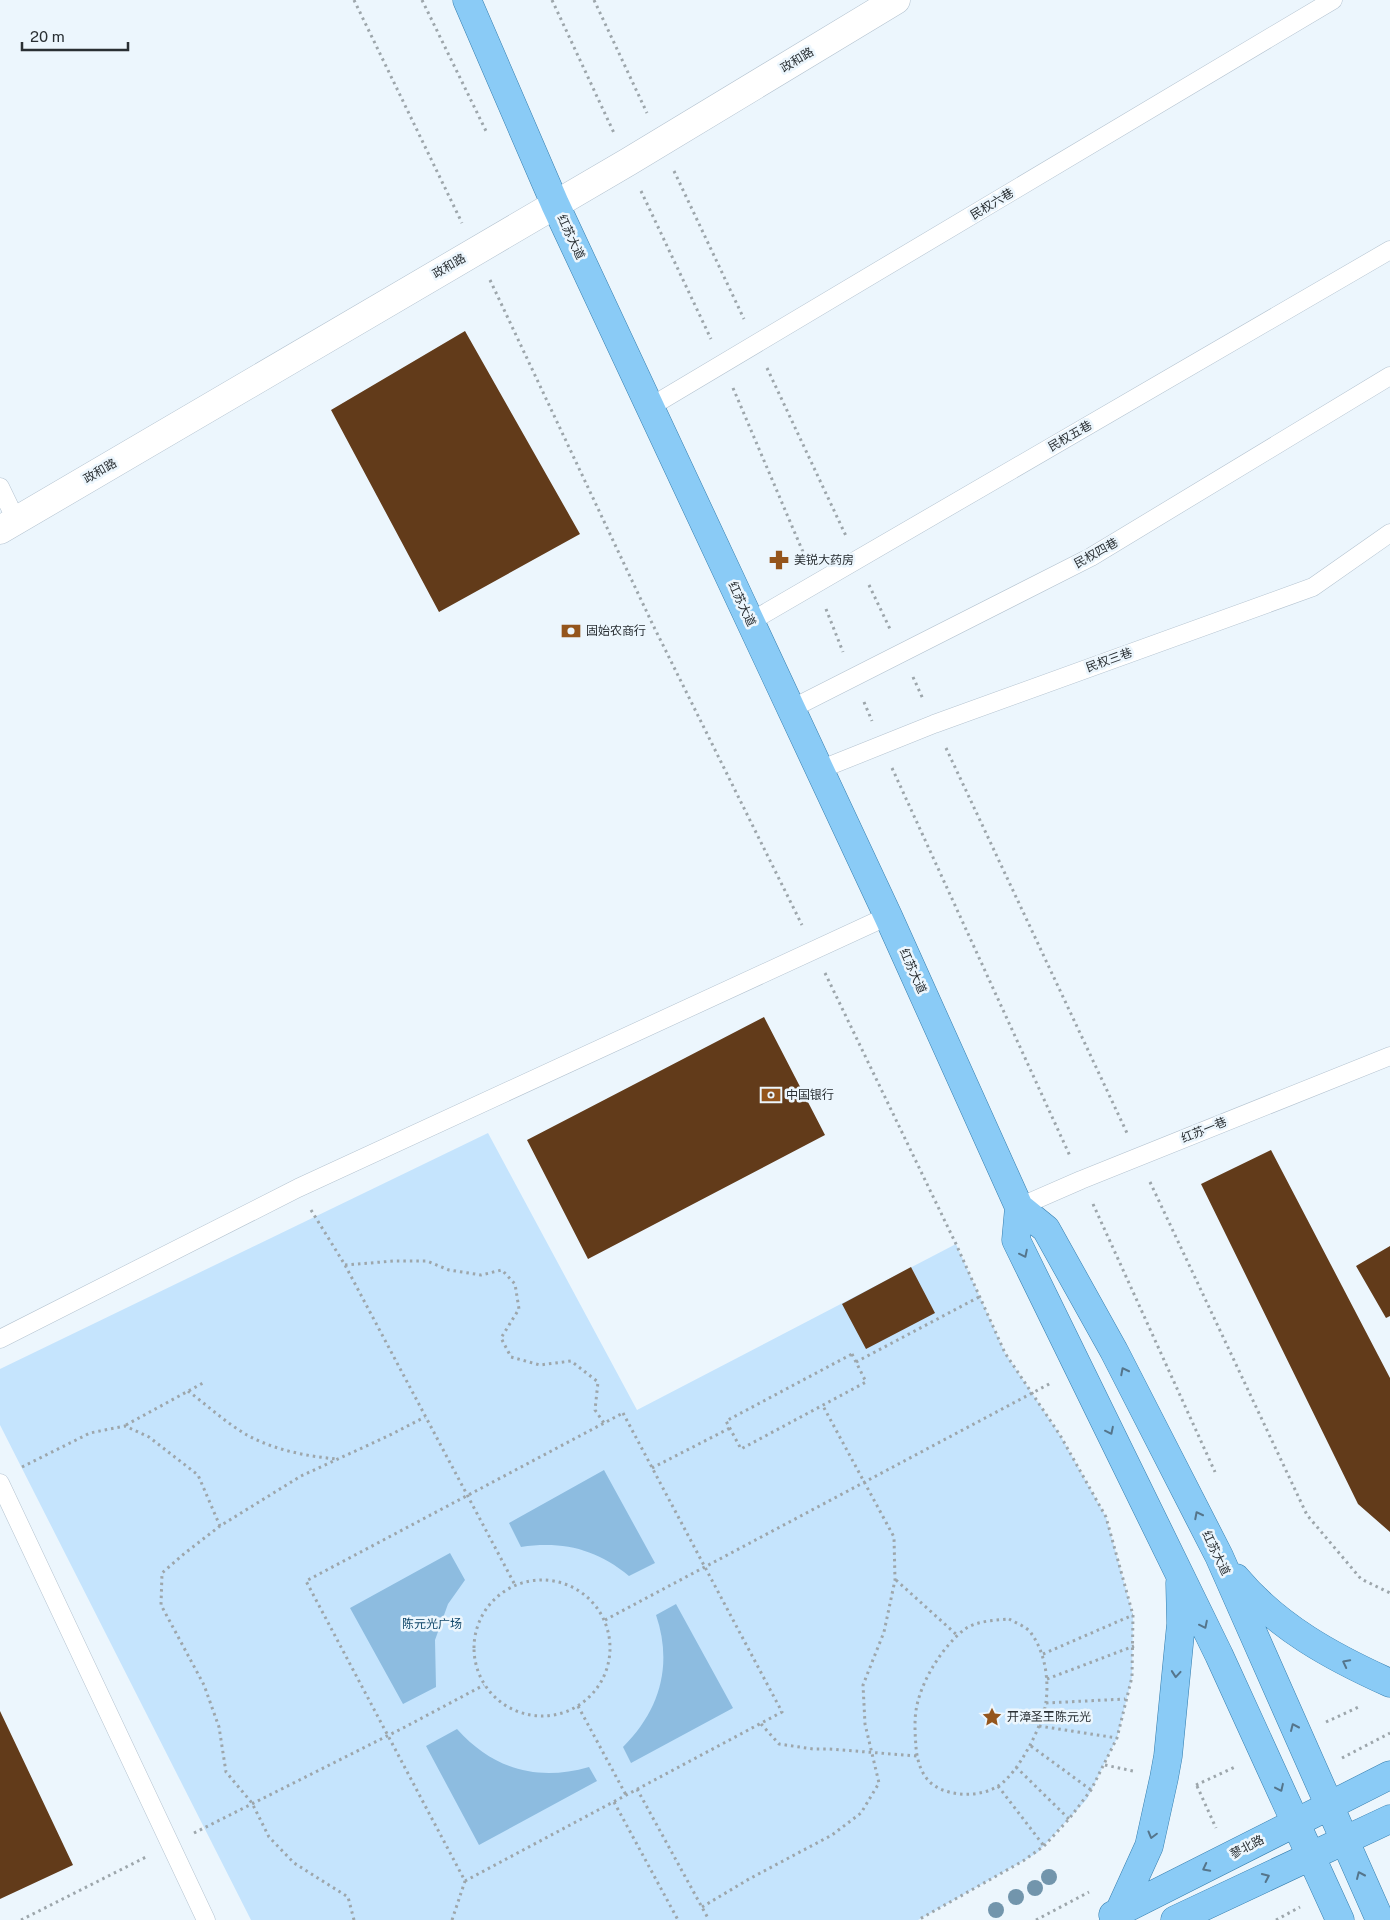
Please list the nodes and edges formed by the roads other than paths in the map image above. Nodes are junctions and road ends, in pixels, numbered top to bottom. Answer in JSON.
{"nodes":[{"id":1,"x":466,"y":0,"type":"edge"},
{"id":2,"x":896,"y":0,"type":"edge"},
{"id":3,"x":1333,"y":0,"type":"edge"},
{"id":4,"x":555,"y":204,"type":"junction"},
{"id":5,"x":1390,"y":250,"type":"edge"},
{"id":6,"x":1390,"y":376,"type":"edge"},
{"id":7,"x":650,"y":407,"type":"junction"},
{"id":8,"x":0,"y":487,"type":"edge"},
{"id":9,"x":8,"y":525,"type":"edge"},
{"id":10,"x":1390,"y":533,"type":"edge"},
{"id":11,"x":750,"y":622,"type":"junction"},
{"id":12,"x":791,"y":709,"type":"junction"},
{"id":13,"x":819,"y":770,"type":"junction"},
{"id":14,"x":888,"y":916,"type":"junction"},
{"id":15,"x":1390,"y":1056,"type":"edge"},
{"id":16,"x":1019,"y":1207,"type":"junction"},
{"id":17,"x":0,"y":1339,"type":"edge"},
{"id":18,"x":0,"y":1483,"type":"edge"},
{"id":19,"x":1219,"y":1556,"type":"junction"},
{"id":20,"x":1179,"y":1574,"type":"junction"},
{"id":21,"x":1390,"y":1683,"type":"edge"},
{"id":22,"x":1390,"y":1775,"type":"edge"},
{"id":23,"x":1329,"y":1806,"type":"junction"},
{"id":24,"x":1390,"y":1819,"type":"edge"},
{"id":25,"x":1296,"y":1823,"type":"junction"},
{"id":26,"x":1345,"y":1840,"type":"junction"},
{"id":27,"x":1311,"y":1856,"type":"junction"},
{"id":28,"x":1111,"y":1916,"type":"edge"},
{"id":29,"x":206,"y":1920,"type":"edge"},
{"id":30,"x":1175,"y":1920,"type":"edge"},
{"id":31,"x":1340,"y":1920,"type":"edge"},
{"id":32,"x":1380,"y":1920,"type":"edge"}],
"edges":[{"from":1,"to":4,"type":"main road","name":"红苏大道"},
{"from":2,"to":4,"type":"street","name":"政和路"},
{"from":3,"to":7,"type":"lane","name":"民权六巷"},
{"from":4,"to":7,"type":"main road","name":"红苏大道"},
{"from":4,"to":9,"type":"street","name":"政和路"},
{"from":5,"to":11,"type":"lane","name":"民权五巷"},
{"from":6,"to":12,"type":"lane","name":"民权四巷"},
{"from":7,"to":11,"type":"main road","name":"红苏大道"},
{"from":8,"to":9,"type":"lane"},
{"from":10,"to":13,"type":"lane","name":"民权三巷"},
{"from":11,"to":12,"type":"main road","name":"红苏大道"},
{"from":12,"to":13,"type":"main road","name":"红苏大道"},
{"from":13,"to":14,"type":"main road","name":"红苏大道"},
{"from":14,"to":16,"type":"main road","name":"红苏大道"},
{"from":14,"to":17,"type":"lane"},
{"from":15,"to":16,"type":"lane","name":"红苏一巷"},
{"from":19,"to":16,"type":"main road","name":"红苏大道","one_way":true},
{"from":16,"to":20,"type":"main road","name":"红苏大道","one_way":true},
{"from":18,"to":29,"type":"lane"},
{"from":21,"to":19,"type":"main road","one_way":true},
{"from":23,"to":19,"type":"main road","name":"红苏大道","one_way":true},
{"from":20,"to":25,"type":"main road","name":"红苏大道","one_way":true},
{"from":20,"to":28,"type":"main road","one_way":true},
{"from":22,"to":23,"type":"main road","name":"蓼北路"},
{"from":23,"to":25,"type":"main road","name":"蓼北路"},
{"from":23,"to":26,"type":"main road","name":"红苏大道"},
{"from":24,"to":26,"type":"main road"},
{"from":25,"to":27,"type":"main road","name":"红苏大道"},
{"from":25,"to":28,"type":"main road","name":"蓼北路","one_way":true},
{"from":26,"to":27,"type":"main road"},
{"from":32,"to":26,"type":"main road","name":"红苏大道","one_way":true},
{"from":30,"to":27,"type":"main road","one_way":true},
{"from":27,"to":31,"type":"main road","name":"红苏大道"}]}
